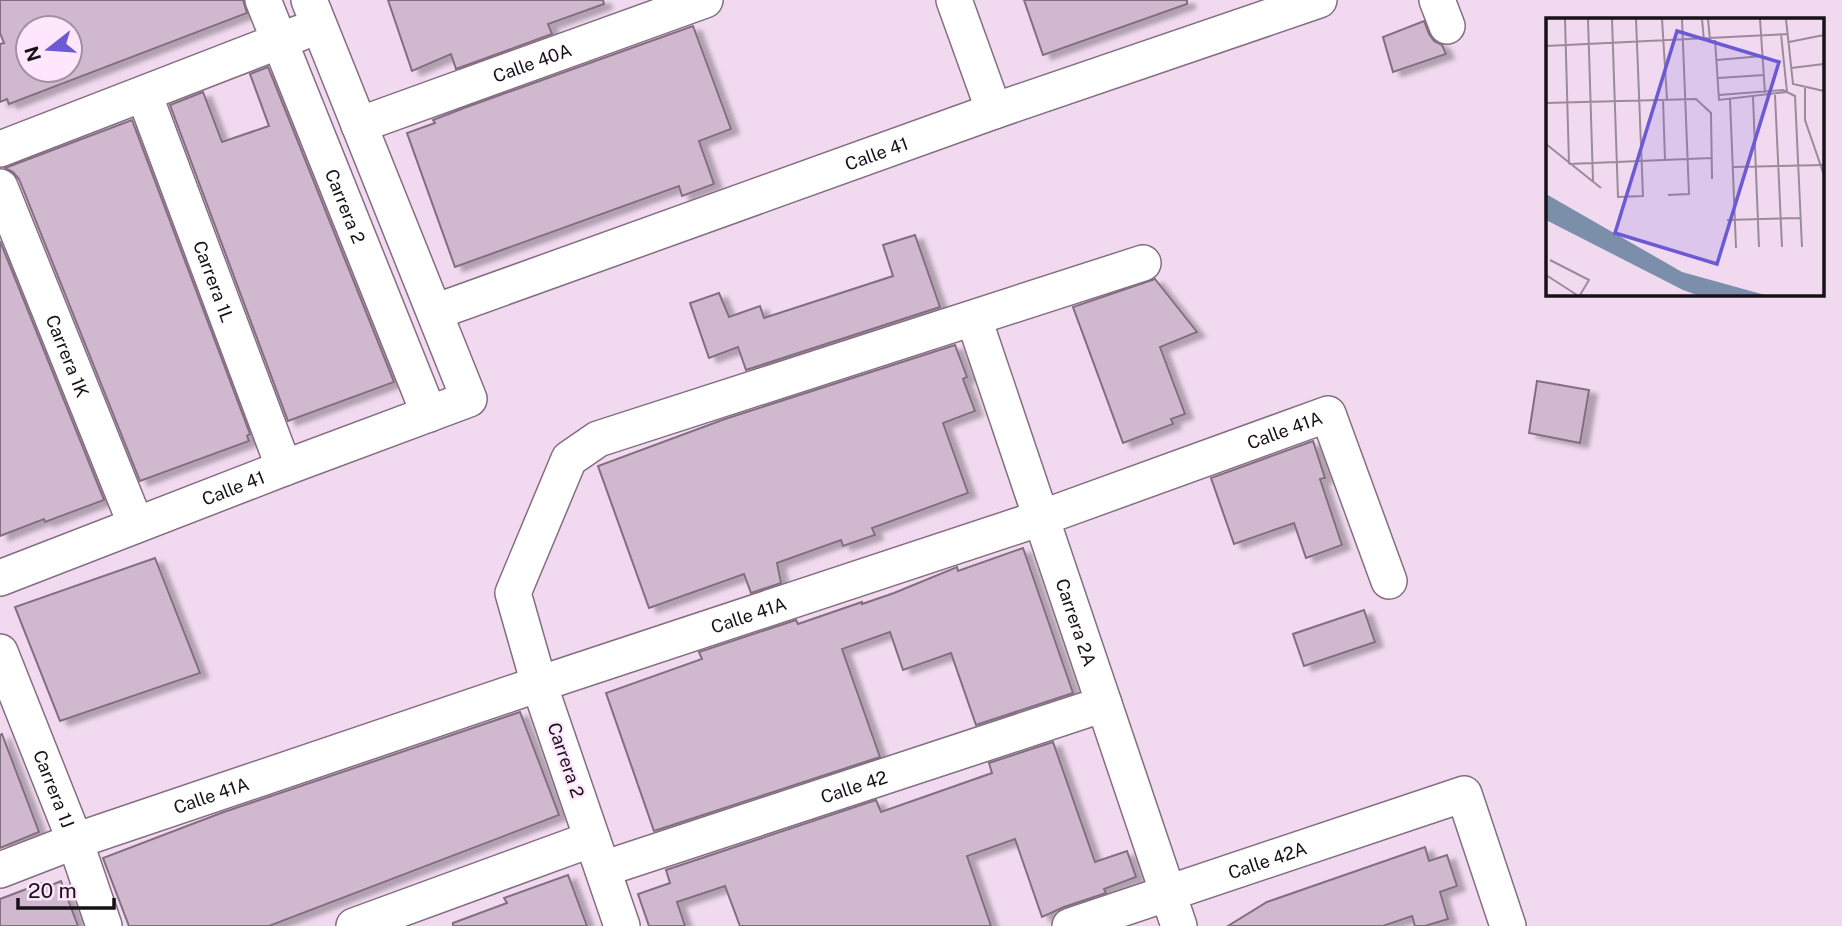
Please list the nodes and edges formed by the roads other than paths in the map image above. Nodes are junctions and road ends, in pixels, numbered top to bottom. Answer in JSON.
{"nodes":[{"id":1,"x":263,"y":0,"type":"edge"},
{"id":2,"x":705,"y":0,"type":"edge"},
{"id":3,"x":954,"y":0,"type":"edge"},
{"id":4,"x":1319,"y":0,"type":"edge"},
{"id":5,"x":314,"y":13,"type":"edge"},
{"id":6,"x":279,"y":41,"type":"junction"},
{"id":7,"x":144,"y":94,"type":"junction"},
{"id":8,"x":994,"y":111,"type":"junction"},
{"id":9,"x":359,"y":125,"type":"junction"},
{"id":10,"x":0,"y":149,"type":"edge"},
{"id":11,"x":0,"y":187,"type":"edge"},
{"id":12,"x":1143,"y":263,"type":"dead end"},
{"id":13,"x":435,"y":312,"type":"junction"},
{"id":14,"x":974,"y":319,"type":"junction"},
{"id":15,"x":429,"y":414,"type":"junction"},
{"id":16,"x":284,"y":468,"type":"junction"},
{"id":17,"x":1041,"y":518,"type":"junction"},
{"id":18,"x":136,"y":525,"type":"junction"},
{"id":19,"x":0,"y":578,"type":"edge"},
{"id":20,"x":1389,"y":581,"type":"dead end"},
{"id":21,"x":4,"y":672,"type":"edge"},
{"id":22,"x":539,"y":684,"type":"junction"},
{"id":23,"x":1104,"y":704,"type":"junction"},
{"id":24,"x":75,"y":841,"type":"junction"},
{"id":25,"x":598,"y":854,"type":"junction"},
{"id":26,"x":0,"y":870,"type":"edge"},
{"id":27,"x":1167,"y":893,"type":"junction"},
{"id":28,"x":104,"y":926,"type":"edge"},
{"id":29,"x":354,"y":926,"type":"edge"},
{"id":30,"x":622,"y":926,"type":"edge"},
{"id":31,"x":1070,"y":926,"type":"edge"},
{"id":32,"x":1178,"y":926,"type":"edge"},
{"id":33,"x":1508,"y":926,"type":"edge"}],
"edges":[{"from":1,"to":6,"type":"street","name":"Carrera 2"},
{"from":2,"to":9,"type":"street","name":"Calle 40A"},
{"from":3,"to":8,"type":"street"},
{"from":4,"to":8,"type":"street","name":"Calle 41"},
{"from":5,"to":6,"type":"street"},
{"from":5,"to":9,"type":"street"},
{"from":6,"to":7,"type":"street"},
{"from":6,"to":15,"type":"street","name":"Carrera 2"},
{"from":7,"to":10,"type":"street"},
{"from":7,"to":16,"type":"street","name":"Carrera 1L"},
{"from":8,"to":13,"type":"street","name":"Calle 41"},
{"from":9,"to":13,"type":"street"},
{"from":11,"to":18,"type":"street","name":"Carrera 1K"},
{"from":12,"to":14,"type":"street"},
{"from":13,"to":15,"type":"street","name":"Calle 41"},
{"from":14,"to":17,"type":"street","name":"Carrera 2A"},
{"from":14,"to":22,"type":"street","name":"Carrera 2"},
{"from":15,"to":16,"type":"street","name":"Calle 41"},
{"from":16,"to":18,"type":"street","name":"Calle 41"},
{"from":17,"to":20,"type":"street","name":"Calle 41A"},
{"from":17,"to":22,"type":"street","name":"Calle 41A"},
{"from":17,"to":23,"type":"street","name":"Carrera 2A"},
{"from":18,"to":19,"type":"street","name":"Calle 41"},
{"from":21,"to":24,"type":"street","name":"Carrera 1J"},
{"from":22,"to":24,"type":"street","name":"Calle 41A"},
{"from":22,"to":25,"type":"street","name":"Carrera 2"},
{"from":23,"to":25,"type":"street","name":"Calle 42"},
{"from":23,"to":27,"type":"street","name":"Carrera 2A"},
{"from":24,"to":26,"type":"street","name":"Calle 41A"},
{"from":24,"to":28,"type":"street","name":"Carrera 1J"},
{"from":25,"to":29,"type":"street","name":"Calle 42"},
{"from":25,"to":30,"type":"street","name":"Carrera 2"},
{"from":27,"to":31,"type":"street","name":"Calle 42A"},
{"from":27,"to":32,"type":"street","name":"Carrera 2A"},
{"from":27,"to":33,"type":"street","name":"Calle 42A"}]}
